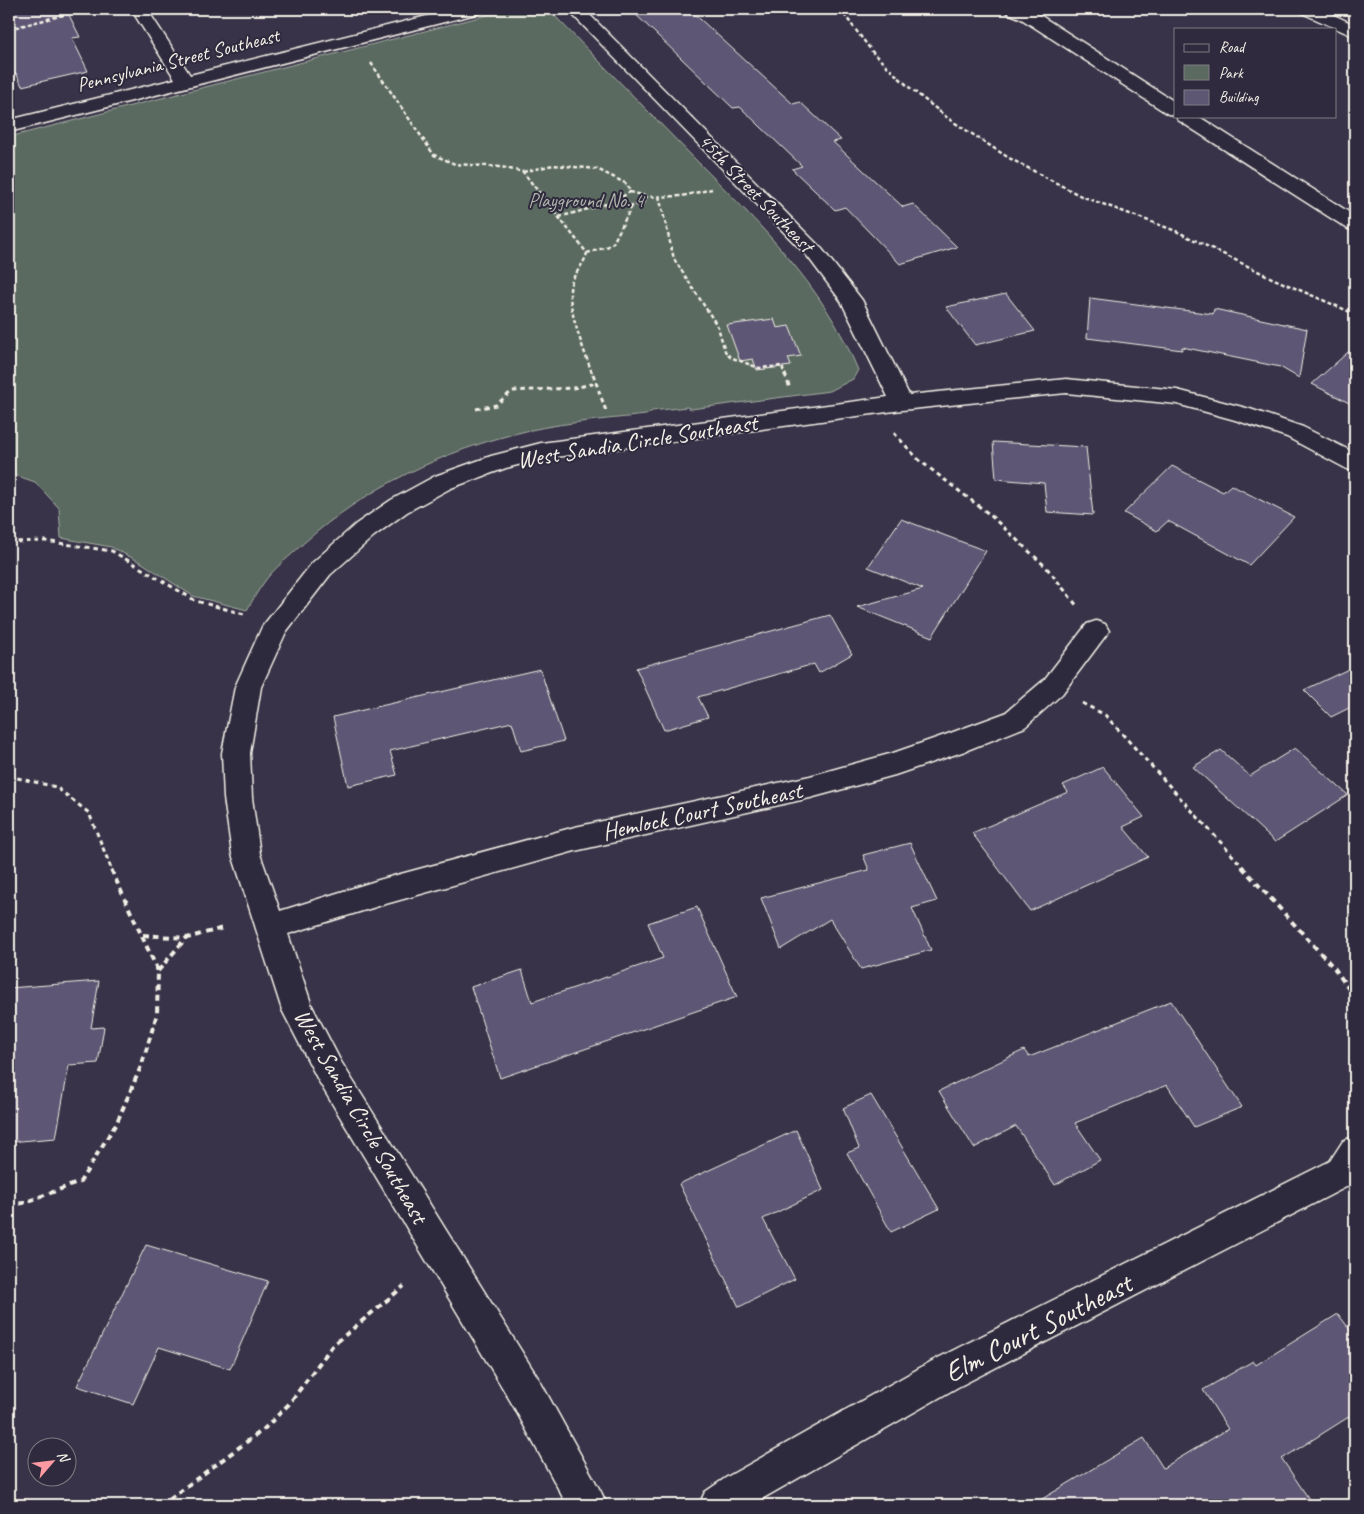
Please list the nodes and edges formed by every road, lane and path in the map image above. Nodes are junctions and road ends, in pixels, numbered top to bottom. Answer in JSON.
{"nodes":[{"id":1,"x":87,"y":9,"type":"edge"},
{"id":2,"x":138,"y":9,"type":"edge"},
{"id":3,"x":474,"y":9,"type":"edge"},
{"id":4,"x":575,"y":9,"type":"edge"},
{"id":5,"x":840,"y":9,"type":"edge"},
{"id":6,"x":1014,"y":9,"type":"edge"},
{"id":7,"x":1308,"y":9,"type":"edge"},
{"id":8,"x":9,"y":29,"type":"edge"},
{"id":9,"x":1355,"y":32,"type":"edge"},
{"id":10,"x":365,"y":59,"type":"dead end"},
{"id":11,"x":185,"y":81,"type":"junction"},
{"id":12,"x":1174,"y":109,"type":"edge"},
{"id":13,"x":1188,"y":118,"type":"edge"},
{"id":14,"x":9,"y":126,"type":"edge"},
{"id":15,"x":523,"y":172,"type":"junction"},
{"id":16,"x":715,"y":188,"type":"dead end"},
{"id":17,"x":630,"y":192,"type":"junction"},
{"id":18,"x":658,"y":196,"type":"junction"},
{"id":19,"x":644,"y":197,"type":"junction"},
{"id":20,"x":621,"y":200,"type":"junction"},
{"id":21,"x":632,"y":206,"type":"junction"},
{"id":22,"x":559,"y":217,"type":"junction"},
{"id":23,"x":1355,"y":225,"type":"edge"},
{"id":24,"x":587,"y":253,"type":"junction"},
{"id":25,"x":1355,"y":314,"type":"edge"},
{"id":26,"x":597,"y":383,"type":"junction"},
{"id":27,"x":790,"y":391,"type":"dead end"},
{"id":28,"x":891,"y":405,"type":"junction"},
{"id":29,"x":476,"y":409,"type":"dead end"},
{"id":30,"x":608,"y":415,"type":"dead end"},
{"id":31,"x":1355,"y":463,"type":"edge"},
{"id":32,"x":9,"y":542,"type":"edge"},
{"id":33,"x":248,"y":615,"type":"dead end"},
{"id":34,"x":1096,"y":630,"type":"joint"},
{"id":35,"x":1053,"y":687,"type":"junction"},
{"id":36,"x":9,"y":776,"type":"edge"},
{"id":37,"x":270,"y":927,"type":"junction"},
{"id":38,"x":223,"y":928,"type":"dead end"},
{"id":39,"x":143,"y":934,"type":"junction"},
{"id":40,"x":187,"y":938,"type":"junction"},
{"id":41,"x":158,"y":970,"type":"junction"},
{"id":42,"x":1355,"y":998,"type":"edge"},
{"id":43,"x":1355,"y":1152,"type":"edge"},
{"id":44,"x":9,"y":1205,"type":"edge"},
{"id":45,"x":404,"y":1286,"type":"dead end"},
{"id":46,"x":161,"y":1505,"type":"edge"},
{"id":47,"x":588,"y":1505,"type":"edge"},
{"id":48,"x":718,"y":1505,"type":"edge"}],
"edges":[{"from":1,"to":8,"type":"path"},
{"from":2,"to":11,"type":"street"},
{"from":3,"to":11,"type":"street","name":"Pennsylvania Street Southeast"},
{"from":4,"to":28,"type":"street","name":"45th Street Southeast"},
{"from":5,"to":25,"type":"path"},
{"from":6,"to":12,"type":"street"},
{"from":7,"to":9,"type":"street"},
{"from":10,"to":15,"type":"path"},
{"from":11,"to":14,"type":"street","name":"Pennsylvania Street Southeast"},
{"from":13,"to":23,"type":"street"},
{"from":15,"to":17,"type":"path"},
{"from":15,"to":22,"type":"path"},
{"from":16,"to":18,"type":"path"},
{"from":17,"to":19,"type":"path"},
{"from":17,"to":20,"type":"path"},
{"from":18,"to":19,"type":"path"},
{"from":18,"to":27,"type":"path"},
{"from":19,"to":21,"type":"path"},
{"from":20,"to":21,"type":"path"},
{"from":20,"to":22,"type":"path"},
{"from":21,"to":24,"type":"path"},
{"from":22,"to":24,"type":"path"},
{"from":24,"to":26,"type":"path"},
{"from":26,"to":29,"type":"path"},
{"from":26,"to":30,"type":"path"},
{"from":28,"to":31,"type":"street","name":"West Sandia Circle Southeast"},
{"from":28,"to":34,"type":"path"},
{"from":28,"to":37,"type":"street","name":"West Sandia Circle Southeast"},
{"from":32,"to":33,"type":"path"},
{"from":34,"to":35,"type":"street","name":"Hemlock Court Southeast"},
{"from":35,"to":37,"type":"street","name":"Hemlock Court Southeast"},
{"from":35,"to":42,"type":"path"},
{"from":36,"to":39,"type":"path"},
{"from":37,"to":47,"type":"street","name":"West Sandia Circle Southeast"},
{"from":38,"to":40,"type":"path"},
{"from":39,"to":40,"type":"path"},
{"from":39,"to":41,"type":"path"},
{"from":40,"to":41,"type":"path"},
{"from":41,"to":44,"type":"path"},
{"from":43,"to":48,"type":"street","name":"Elm Court Southeast"},
{"from":45,"to":46,"type":"path"}]}
